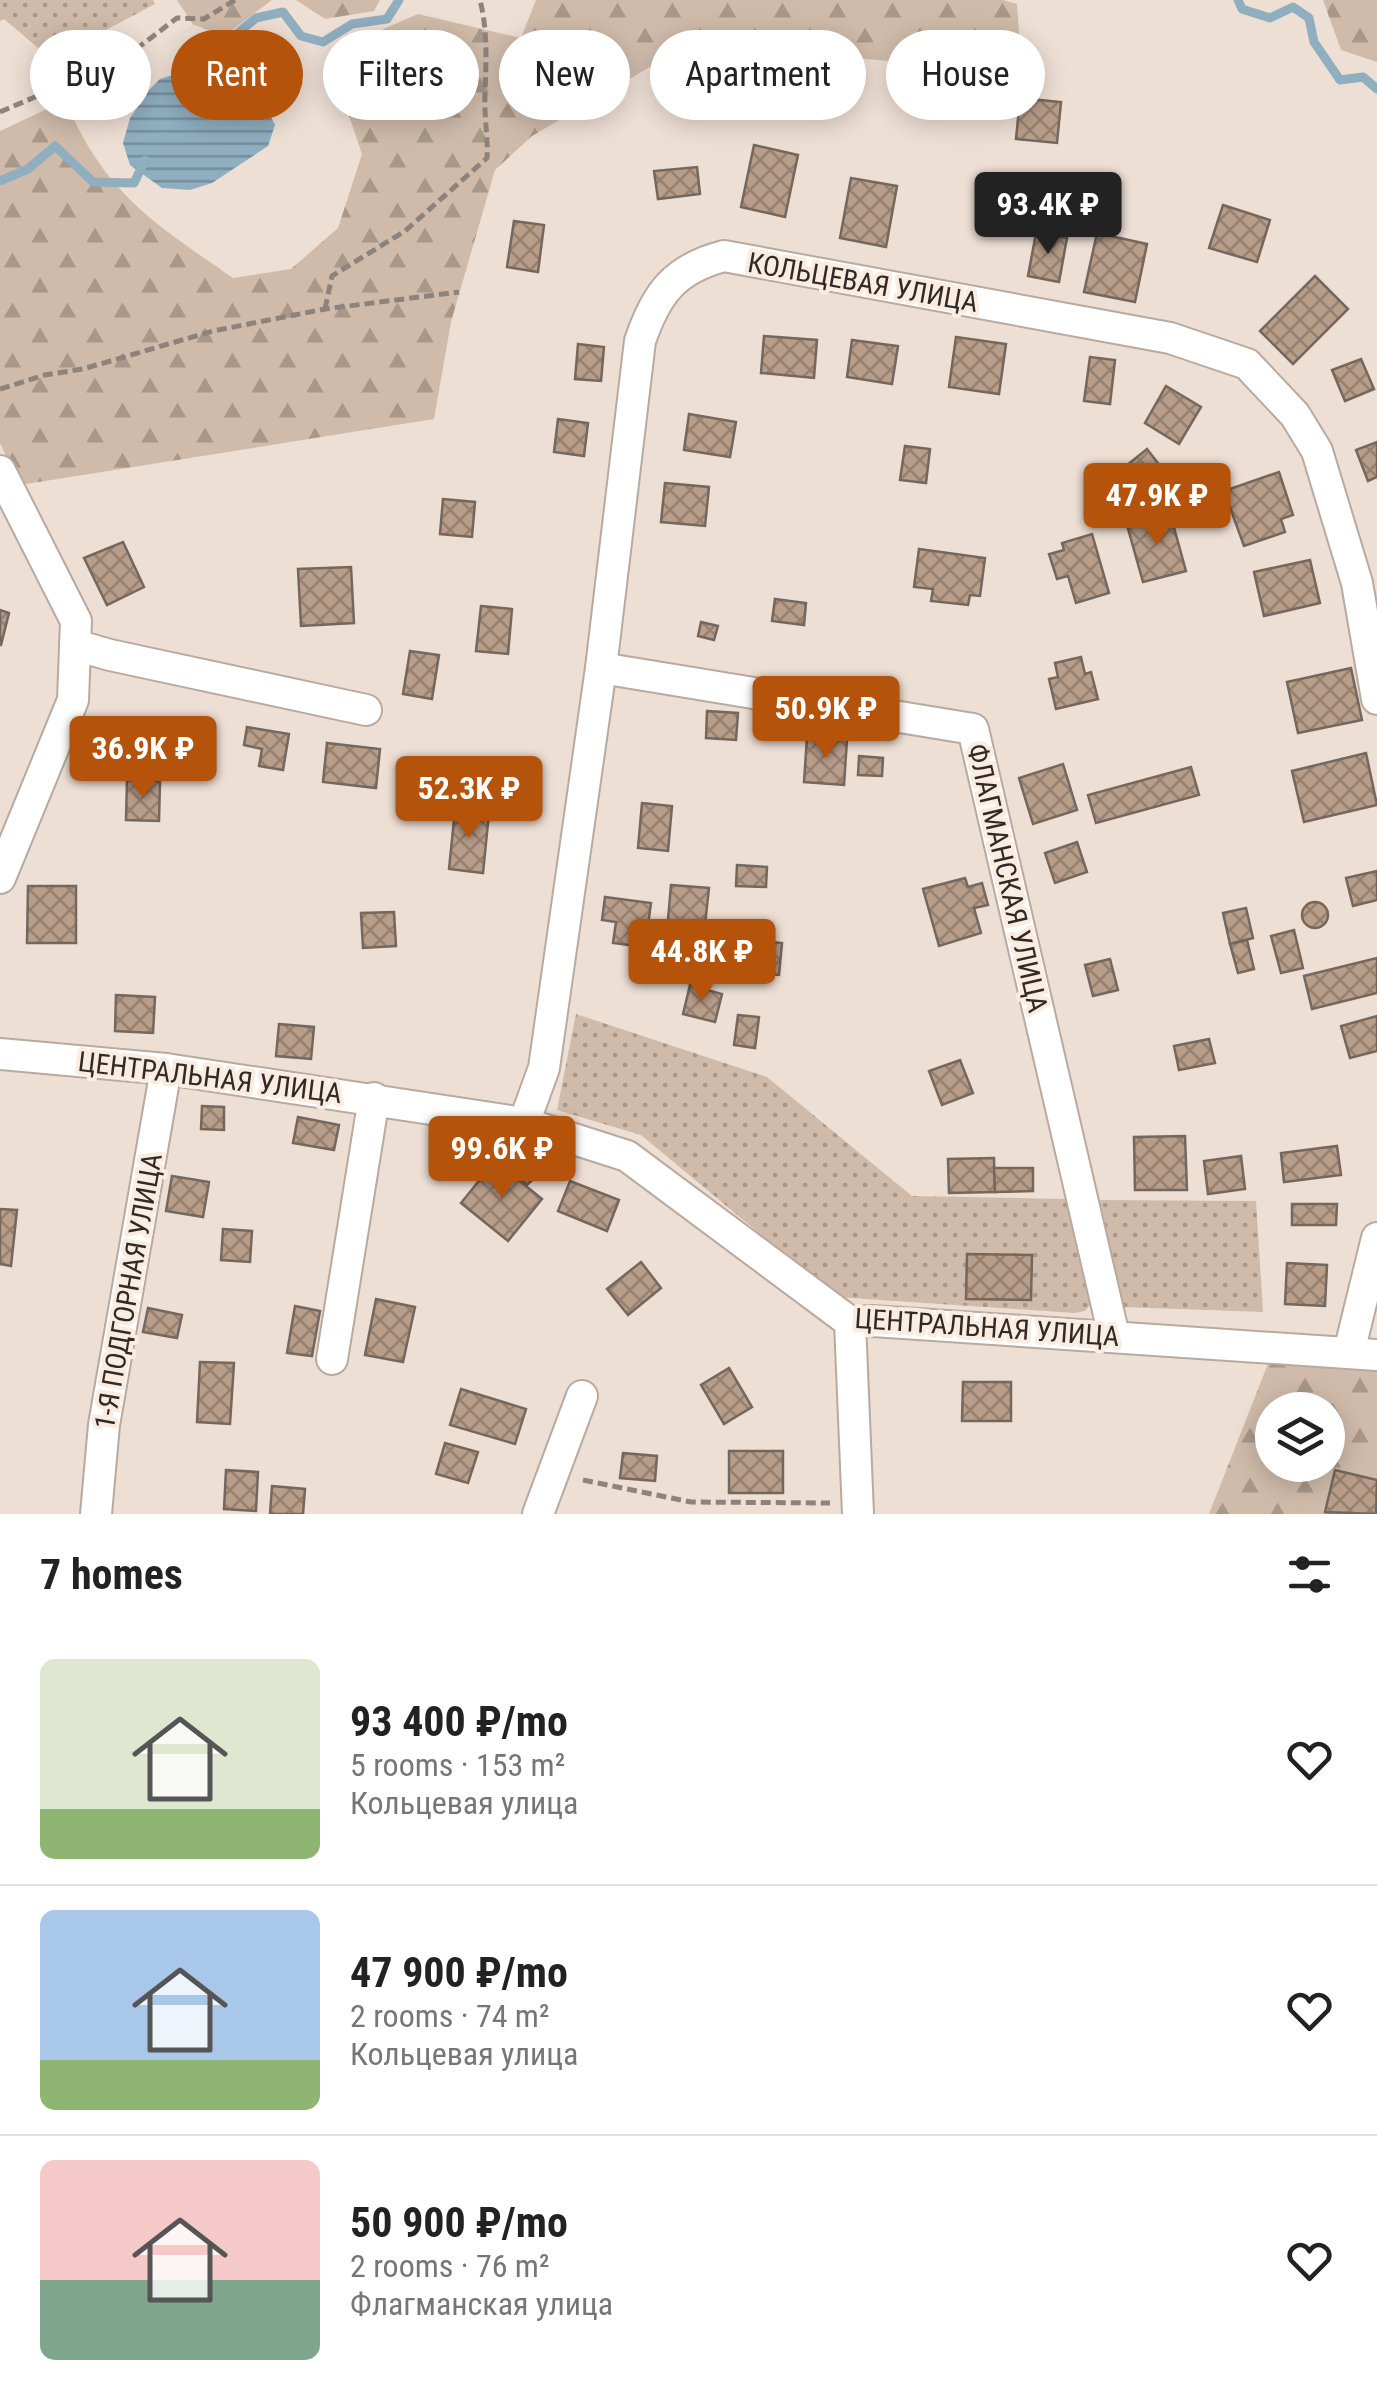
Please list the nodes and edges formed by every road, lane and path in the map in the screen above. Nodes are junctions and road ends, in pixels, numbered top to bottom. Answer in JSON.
{"nodes":[{"id":1,"x":235,"y":0,"type":"edge"},
{"id":2,"x":480,"y":0,"type":"edge"},
{"id":3,"x":0,"y":112,"type":"edge"},
{"id":4,"x":459,"y":292,"type":"dead end"},
{"id":5,"x":325,"y":309,"type":"junction"},
{"id":6,"x":0,"y":389,"type":"edge"},
{"id":7,"x":0,"y":471,"type":"edge"},
{"id":8,"x":75,"y":645,"type":"junction"},
{"id":9,"x":601,"y":668,"type":"junction"},
{"id":10,"x":1377,"y":699,"type":"edge"},
{"id":11,"x":366,"y":710,"type":"dead end"},
{"id":12,"x":0,"y":878,"type":"edge"},
{"id":13,"x":0,"y":1054,"type":"edge"},
{"id":14,"x":166,"y":1069,"type":"junction"},
{"id":15,"x":374,"y":1098,"type":"junction"},
{"id":16,"x":524,"y":1123,"type":"junction"},
{"id":17,"x":1377,"y":1238,"type":"edge"},
{"id":18,"x":850,"y":1322,"type":"junction"},
{"id":19,"x":1114,"y":1336,"type":"junction"},
{"id":20,"x":1363,"y":1353,"type":"edge"},
{"id":21,"x":332,"y":1360,"type":"dead end"},
{"id":22,"x":582,"y":1396,"type":"dead end"},
{"id":23,"x":552,"y":1472,"type":"junction"},
{"id":24,"x":858,"y":1508,"type":"edge"},
{"id":25,"x":96,"y":1514,"type":"edge"},
{"id":26,"x":538,"y":1514,"type":"edge"}],
"edges":[{"from":1,"to":3,"type":"path"},
{"from":2,"to":5,"type":"path"},
{"from":4,"to":5,"type":"path"},
{"from":5,"to":6,"type":"path"},
{"from":7,"to":8,"type":"street"},
{"from":8,"to":11,"type":"street"},
{"from":8,"to":12,"type":"street"},
{"from":9,"to":10,"type":"street","name":"КОЛЬЦЕВАЯ УЛИЦА"},
{"from":9,"to":16,"type":"street","name":"КОЛЬЦЕВАЯ УЛИЦА"},
{"from":9,"to":19,"type":"street","name":"ФЛАГМАНСКАЯ УЛИЦА"},
{"from":13,"to":14,"type":"street","name":"ЦЕНТРАЛЬНАЯ УЛИЦА"},
{"from":14,"to":15,"type":"street","name":"ЦЕНТРАЛЬНАЯ УЛИЦА"},
{"from":14,"to":25,"type":"street","name":"1-Я ПОДГОРНАЯ УЛИЦА"},
{"from":15,"to":16,"type":"street","name":"ЦЕНТРАЛЬНАЯ УЛИЦА"},
{"from":15,"to":21,"type":"street"},
{"from":16,"to":18,"type":"street","name":"ЦЕНТРАЛЬНАЯ УЛИЦА"},
{"from":17,"to":20,"type":"street"},
{"from":18,"to":19,"type":"street","name":"ЦЕНТРАЛЬНАЯ УЛИЦА"},
{"from":18,"to":24,"type":"street"},
{"from":19,"to":20,"type":"street","name":"ЦЕНТРАЛЬНАЯ УЛИЦА"},
{"from":22,"to":23,"type":"street"},
{"from":23,"to":24,"type":"path"},
{"from":23,"to":26,"type":"street"}]}
